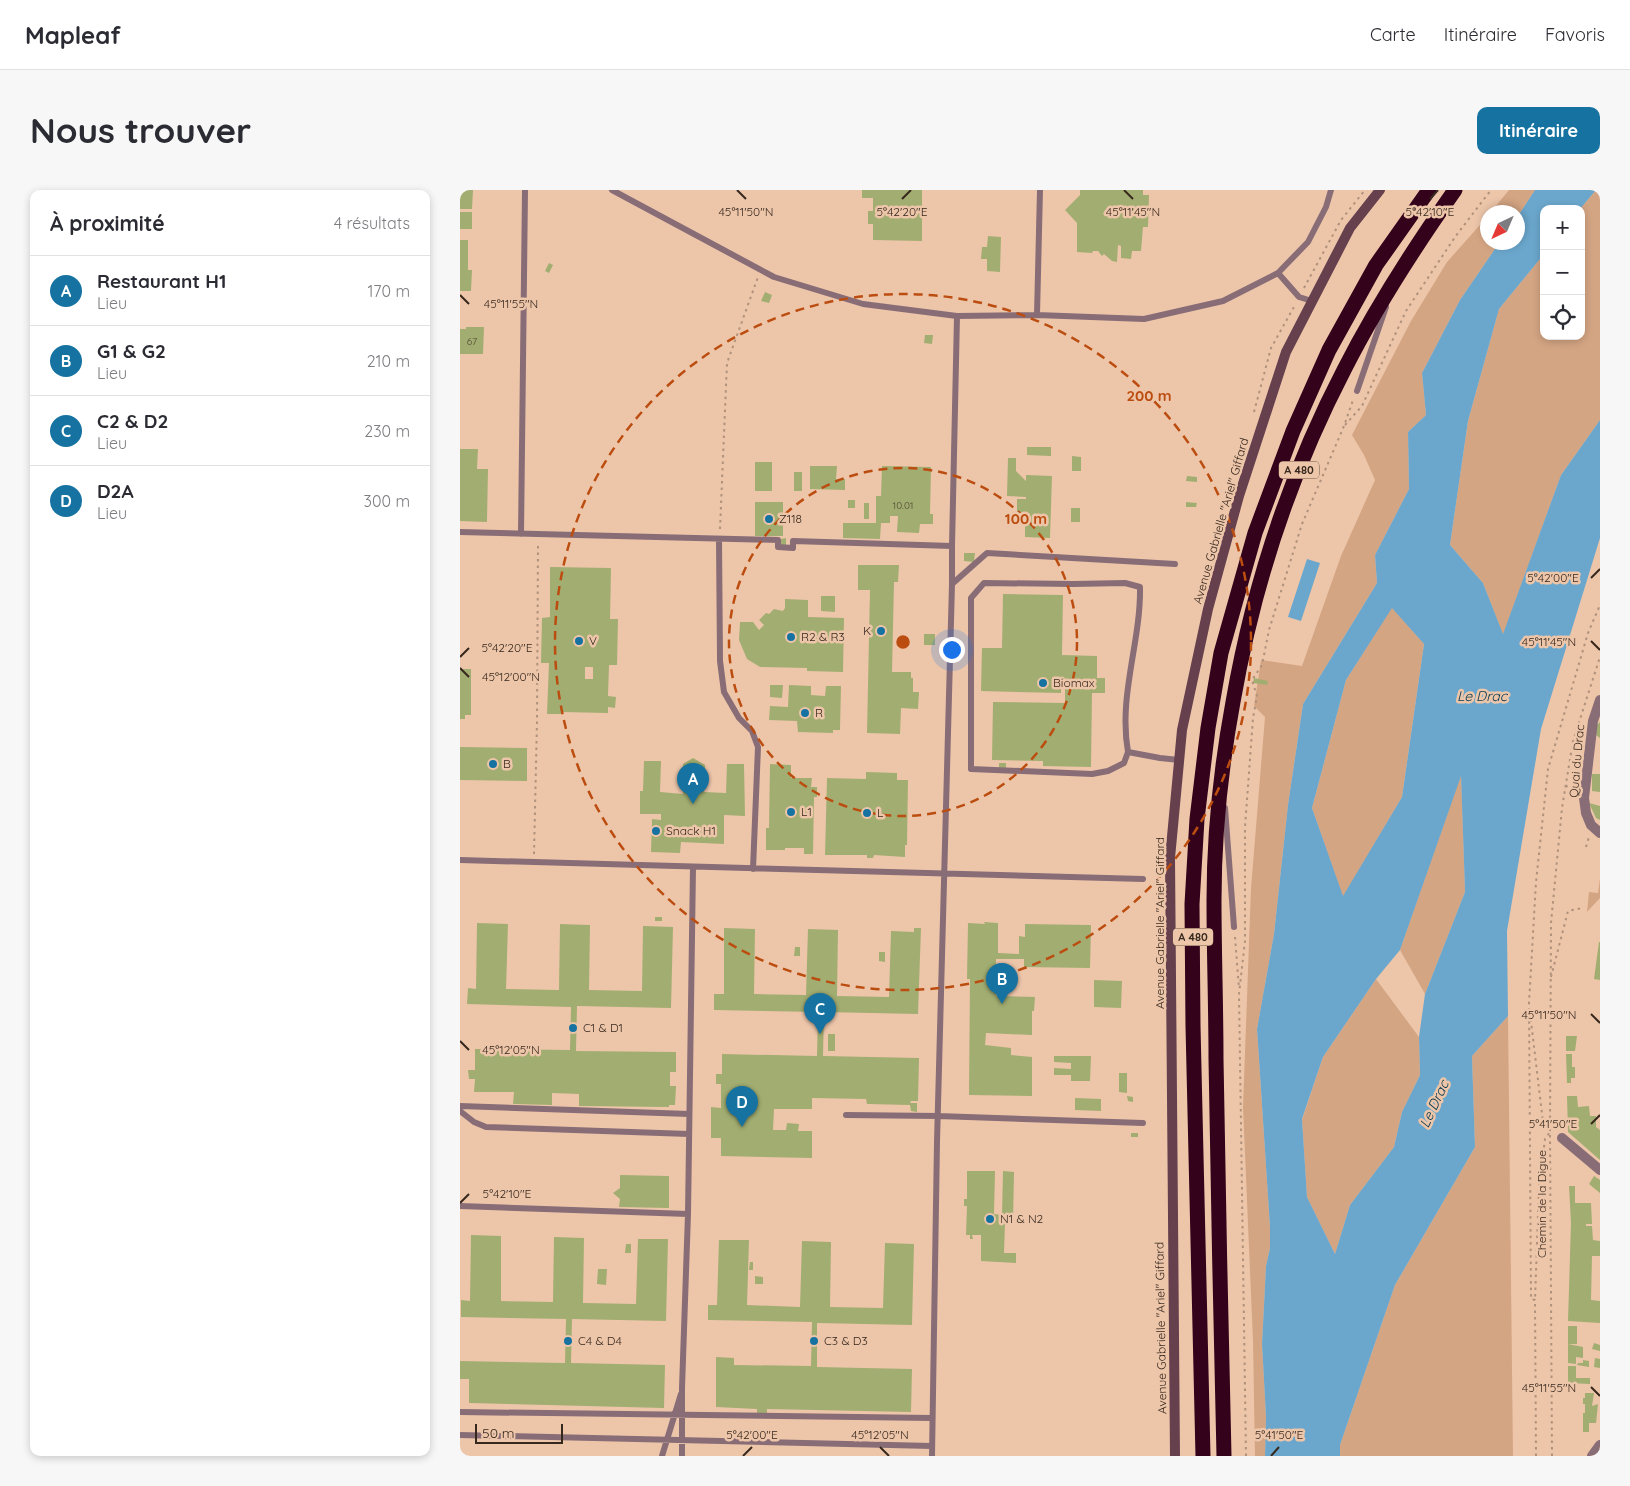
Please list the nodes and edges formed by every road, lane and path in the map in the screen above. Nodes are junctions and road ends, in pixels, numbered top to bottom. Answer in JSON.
{"nodes":[{"id":1,"x":525,"y":190,"type":"edge"},
{"id":2,"x":612,"y":190,"type":"edge"},
{"id":3,"x":1040,"y":190,"type":"edge"},
{"id":4,"x":1331,"y":190,"type":"edge"},
{"id":5,"x":1380,"y":190,"type":"edge"},
{"id":6,"x":1428,"y":190,"type":"edge"},
{"id":7,"x":1455,"y":190,"type":"edge"},
{"id":8,"x":1491,"y":190,"type":"edge"},
{"id":9,"x":761,"y":270,"type":"junction"},
{"id":10,"x":1278,"y":273,"type":"junction"},
{"id":11,"x":1396,"y":278,"type":"junction"},
{"id":12,"x":1312,"y":301,"type":"junction"},
{"id":13,"x":1037,"y":315,"type":"junction"},
{"id":14,"x":957,"y":316,"type":"junction"},
{"id":15,"x":1357,"y":390,"type":"joint"},
{"id":16,"x":1344,"y":426,"type":"junction"},
{"id":17,"x":460,"y":532,"type":"edge"},
{"id":18,"x":521,"y":534,"type":"junction"},
{"id":19,"x":538,"y":534,"type":"junction"},
{"id":20,"x":719,"y":539,"type":"junction"},
{"id":21,"x":952,"y":546,"type":"junction"},
{"id":22,"x":1175,"y":564,"type":"dead end"},
{"id":23,"x":952,"y":584,"type":"junction"},
{"id":24,"x":1600,"y":605,"type":"edge"},
{"id":25,"x":1600,"y":657,"type":"edge"},
{"id":26,"x":1600,"y":700,"type":"edge"},
{"id":27,"x":1128,"y":752,"type":"junction"},
{"id":28,"x":1179,"y":760,"type":"junction"},
{"id":29,"x":1222,"y":776,"type":"junction"},
{"id":30,"x":1600,"y":833,"type":"edge"},
{"id":31,"x":460,"y":860,"type":"edge"},
{"id":32,"x":534,"y":862,"type":"junction"},
{"id":33,"x":693,"y":867,"type":"junction"},
{"id":34,"x":754,"y":869,"type":"junction"},
{"id":35,"x":945,"y":875,"type":"junction"},
{"id":36,"x":1143,"y":879,"type":"dead end"},
{"id":37,"x":1582,"y":908,"type":"dead end"},
{"id":38,"x":1234,"y":927,"type":"joint"},
{"id":39,"x":1551,"y":980,"type":"junction"},
{"id":40,"x":1239,"y":994,"type":"junction"},
{"id":41,"x":1529,"y":1003,"type":"junction"},
{"id":42,"x":460,"y":1106,"type":"edge"},
{"id":43,"x":460,"y":1111,"type":"edge"},
{"id":44,"x":689,"y":1114,"type":"junction"},
{"id":45,"x":846,"y":1116,"type":"dead end"},
{"id":46,"x":938,"y":1116,"type":"junction"},
{"id":47,"x":1143,"y":1123,"type":"dead end"},
{"id":48,"x":1550,"y":1132,"type":"junction"},
{"id":49,"x":689,"y":1134,"type":"junction"},
{"id":50,"x":1562,"y":1138,"type":"dead end"},
{"id":51,"x":1600,"y":1170,"type":"edge"},
{"id":52,"x":460,"y":1206,"type":"edge"},
{"id":53,"x":688,"y":1214,"type":"junction"},
{"id":54,"x":1535,"y":1300,"type":"junction"},
{"id":55,"x":682,"y":1388,"type":"junction"},
{"id":56,"x":460,"y":1412,"type":"edge"},
{"id":57,"x":674,"y":1415,"type":"junction"},
{"id":58,"x":682,"y":1415,"type":"junction"},
{"id":59,"x":932,"y":1418,"type":"junction"},
{"id":60,"x":460,"y":1436,"type":"edge"},
{"id":61,"x":666,"y":1440,"type":"junction"},
{"id":62,"x":682,"y":1441,"type":"junction"},
{"id":63,"x":1600,"y":1445,"type":"edge"},
{"id":64,"x":932,"y":1446,"type":"junction"},
{"id":65,"x":662,"y":1456,"type":"edge"},
{"id":66,"x":682,"y":1456,"type":"edge"},
{"id":67,"x":932,"y":1456,"type":"edge"},
{"id":68,"x":1175,"y":1456,"type":"edge"},
{"id":69,"x":1203,"y":1456,"type":"edge"},
{"id":70,"x":1224,"y":1456,"type":"edge"},
{"id":71,"x":1246,"y":1456,"type":"edge"},
{"id":72,"x":1536,"y":1456,"type":"edge"},
{"id":73,"x":1552,"y":1456,"type":"edge"},
{"id":74,"x":1592,"y":1456,"type":"edge"}],
"edges":[{"from":1,"to":18,"type":"lane"},
{"from":2,"to":9,"type":"lane"},
{"from":3,"to":13,"type":"lane"},
{"from":4,"to":10,"type":"lane"},
{"from":5,"to":12,"type":"street","name":"Avenue Gabrielle \"Ariel\" Giffard"},
{"from":6,"to":69,"type":"highway","number":"A 480"},
{"from":7,"to":11,"type":"highway","number":"A 480"},
{"from":8,"to":16,"type":"path"},
{"from":9,"to":14,"type":"lane"},
{"from":9,"to":20,"type":"path"},
{"from":10,"to":12,"type":"lane"},
{"from":10,"to":13,"type":"lane"},
{"from":11,"to":15,"type":"lane"},
{"from":11,"to":29,"type":"highway","number":"A 480"},
{"from":12,"to":28,"type":"street","name":"Avenue Gabrielle \"Ariel\" Giffard"},
{"from":13,"to":14,"type":"lane"},
{"from":14,"to":21,"type":"lane"},
{"from":15,"to":16,"type":"path"},
{"from":16,"to":40,"type":"path"},
{"from":17,"to":18,"type":"lane"},
{"from":18,"to":19,"type":"lane"},
{"from":19,"to":20,"type":"lane"},
{"from":19,"to":32,"type":"path"},
{"from":20,"to":21,"type":"lane"},
{"from":20,"to":34,"type":"lane"},
{"from":21,"to":23,"type":"lane"},
{"from":22,"to":23,"type":"lane"},
{"from":23,"to":35,"type":"lane"},
{"from":24,"to":41,"type":"path"},
{"from":25,"to":39,"type":"path","name":"Chemin de la Digue"},
{"from":26,"to":30,"type":"street","name":"Quai du Drac"},
{"from":27,"to":27,"type":"lane"},
{"from":27,"to":28,"type":"lane"},
{"from":28,"to":68,"type":"street","name":"Avenue Gabrielle \"Ariel\" Giffard"},
{"from":29,"to":38,"type":"lane"},
{"from":29,"to":70,"type":"highway","number":"A 480"},
{"from":31,"to":32,"type":"lane"},
{"from":32,"to":33,"type":"lane"},
{"from":33,"to":34,"type":"lane"},
{"from":33,"to":44,"type":"lane"},
{"from":34,"to":35,"type":"lane"},
{"from":35,"to":36,"type":"lane"},
{"from":35,"to":46,"type":"lane"},
{"from":37,"to":39,"type":"path"},
{"from":38,"to":40,"type":"path"},
{"from":39,"to":48,"type":"path","name":"Chemin de la Digue"},
{"from":40,"to":71,"type":"path"},
{"from":41,"to":48,"type":"path"},
{"from":41,"to":54,"type":"path"},
{"from":42,"to":44,"type":"lane"},
{"from":43,"to":49,"type":"lane"},
{"from":44,"to":49,"type":"lane"},
{"from":45,"to":46,"type":"lane"},
{"from":46,"to":47,"type":"lane"},
{"from":46,"to":59,"type":"lane"},
{"from":48,"to":54,"type":"path"},
{"from":48,"to":73,"type":"path","name":"Chemin de la Digue"},
{"from":49,"to":53,"type":"lane"},
{"from":50,"to":51,"type":"street"},
{"from":52,"to":53,"type":"lane"},
{"from":53,"to":55,"type":"lane"},
{"from":54,"to":72,"type":"path"},
{"from":55,"to":57,"type":"lane"},
{"from":55,"to":58,"type":"lane"},
{"from":56,"to":57,"type":"lane"},
{"from":57,"to":58,"type":"lane"},
{"from":57,"to":61,"type":"lane"},
{"from":58,"to":59,"type":"lane"},
{"from":58,"to":62,"type":"lane"},
{"from":59,"to":64,"type":"lane"},
{"from":60,"to":61,"type":"lane"},
{"from":61,"to":62,"type":"lane"},
{"from":61,"to":65,"type":"lane"},
{"from":62,"to":64,"type":"lane"},
{"from":62,"to":66,"type":"lane"},
{"from":63,"to":74,"type":"street"},
{"from":64,"to":67,"type":"lane"}]}
